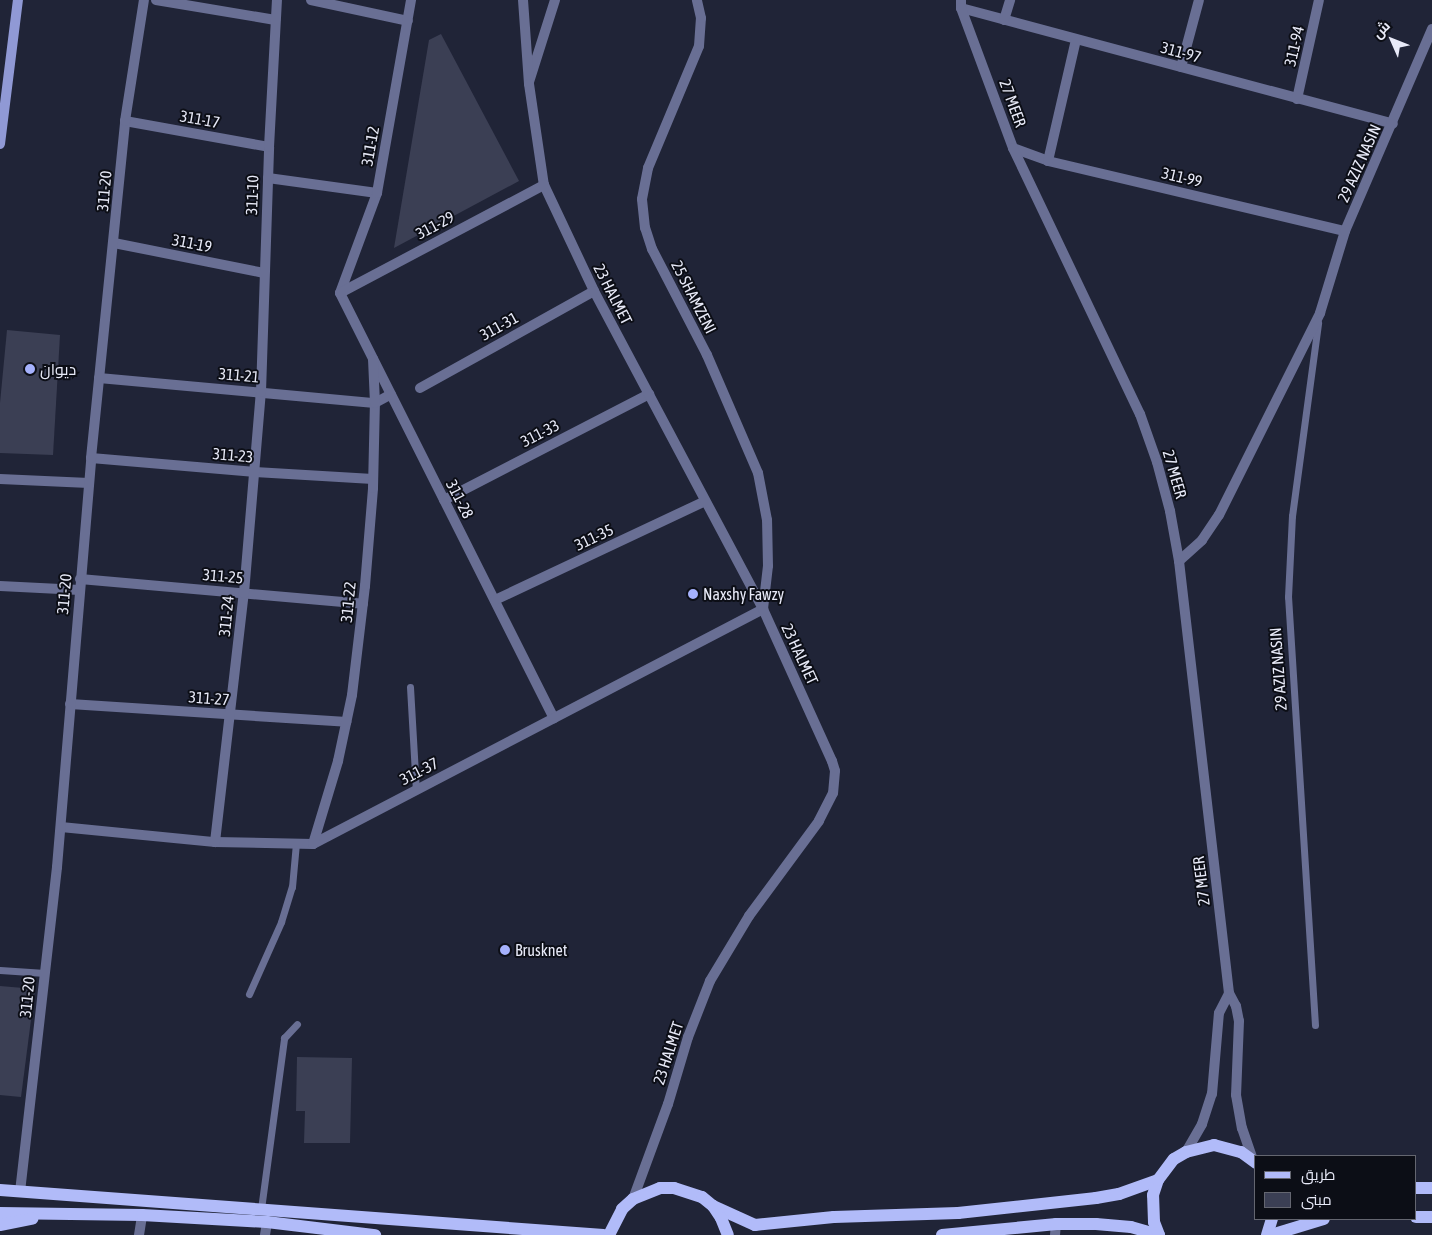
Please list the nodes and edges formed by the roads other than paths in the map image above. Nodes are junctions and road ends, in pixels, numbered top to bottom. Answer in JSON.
{"nodes":[{"id":1,"x":18,"y":0,"type":"edge"},
{"id":2,"x":144,"y":0,"type":"edge"},
{"id":3,"x":156,"y":0,"type":"edge"},
{"id":4,"x":277,"y":0,"type":"edge"},
{"id":5,"x":311,"y":0,"type":"edge"},
{"id":6,"x":411,"y":0,"type":"edge"},
{"id":7,"x":523,"y":0,"type":"edge"},
{"id":8,"x":555,"y":0,"type":"edge"},
{"id":9,"x":697,"y":0,"type":"edge"},
{"id":10,"x":1010,"y":0,"type":"edge"},
{"id":11,"x":1199,"y":0,"type":"edge"},
{"id":12,"x":1320,"y":0,"type":"edge"},
{"id":13,"x":961,"y":4,"type":"edge"},
{"id":14,"x":275,"y":20,"type":"junction"},
{"id":15,"x":1004,"y":20,"type":"junction"},
{"id":16,"x":408,"y":21,"type":"junction"},
{"id":17,"x":1432,"y":29,"type":"edge"},
{"id":18,"x":1076,"y":40,"type":"junction"},
{"id":19,"x":1181,"y":67,"type":"junction"},
{"id":20,"x":529,"y":84,"type":"junction"},
{"id":21,"x":1297,"y":98,"type":"junction"},
{"id":22,"x":125,"y":121,"type":"junction"},
{"id":23,"x":1393,"y":124,"type":"junction"},
{"id":24,"x":0,"y":144,"type":"edge"},
{"id":25,"x":269,"y":147,"type":"junction"},
{"id":26,"x":1013,"y":148,"type":"junction"},
{"id":27,"x":1048,"y":161,"type":"junction"},
{"id":28,"x":268,"y":178,"type":"junction"},
{"id":29,"x":544,"y":185,"type":"junction"},
{"id":30,"x":377,"y":193,"type":"junction"},
{"id":31,"x":1345,"y":231,"type":"junction"},
{"id":32,"x":114,"y":243,"type":"junction"},
{"id":33,"x":264,"y":273,"type":"junction"},
{"id":34,"x":594,"y":291,"type":"junction"},
{"id":35,"x":340,"y":293,"type":"junction"},
{"id":36,"x":1320,"y":312,"type":"junction"},
{"id":37,"x":373,"y":359,"type":"junction"},
{"id":38,"x":99,"y":378,"type":"junction"},
{"id":39,"x":420,"y":388,"type":"dead end"},
{"id":40,"x":261,"y":392,"type":"junction"},
{"id":41,"x":391,"y":394,"type":"junction"},
{"id":42,"x":649,"y":394,"type":"junction"},
{"id":43,"x":376,"y":403,"type":"junction"},
{"id":44,"x":91,"y":458,"type":"junction"},
{"id":45,"x":255,"y":472,"type":"junction"},
{"id":46,"x":373,"y":478,"type":"junction"},
{"id":47,"x":0,"y":479,"type":"edge"},
{"id":48,"x":89,"y":483,"type":"junction"},
{"id":49,"x":444,"y":500,"type":"junction"},
{"id":50,"x":705,"y":501,"type":"junction"},
{"id":51,"x":1179,"y":561,"type":"junction"},
{"id":52,"x":80,"y":584,"type":"junction"},
{"id":53,"x":0,"y":586,"type":"edge"},
{"id":54,"x":244,"y":593,"type":"junction"},
{"id":55,"x":495,"y":600,"type":"junction"},
{"id":56,"x":363,"y":604,"type":"junction"},
{"id":57,"x":763,"y":609,"type":"junction"},
{"id":58,"x":410,"y":687,"type":"dead end"},
{"id":59,"x":70,"y":704,"type":"junction"},
{"id":60,"x":231,"y":714,"type":"junction"},
{"id":61,"x":554,"y":718,"type":"junction"},
{"id":62,"x":346,"y":722,"type":"junction"},
{"id":63,"x":416,"y":790,"type":"junction"},
{"id":64,"x":61,"y":826,"type":"junction"},
{"id":65,"x":215,"y":842,"type":"junction"},
{"id":66,"x":296,"y":844,"type":"junction"},
{"id":67,"x":312,"y":844,"type":"junction"},
{"id":68,"x":0,"y":970,"type":"edge"},
{"id":69,"x":45,"y":973,"type":"junction"},
{"id":70,"x":1229,"y":993,"type":"junction"},
{"id":71,"x":249,"y":994,"type":"dead end"},
{"id":72,"x":297,"y":1024,"type":"dead end"},
{"id":73,"x":1315,"y":1025,"type":"dead end"},
{"id":74,"x":1186,"y":1152,"type":"junction"},
{"id":75,"x":1254,"y":1161,"type":"edge"},
{"id":76,"x":1158,"y":1180,"type":"junction"},
{"id":77,"x":0,"y":1181,"type":"edge"},
{"id":78,"x":1417,"y":1188,"type":"edge"},
{"id":79,"x":1432,"y":1188,"type":"edge"},
{"id":80,"x":0,"y":1190,"type":"edge"},
{"id":81,"x":20,"y":1192,"type":"junction"},
{"id":82,"x":633,"y":1199,"type":"junction"},
{"id":83,"x":713,"y":1206,"type":"junction"},
{"id":84,"x":261,"y":1210,"type":"junction"},
{"id":85,"x":0,"y":1213,"type":"edge"},
{"id":86,"x":53,"y":1214,"type":"junction"},
{"id":87,"x":142,"y":1215,"type":"junction"},
{"id":88,"x":1417,"y":1217,"type":"edge"},
{"id":89,"x":1432,"y":1217,"type":"edge"},
{"id":90,"x":1272,"y":1220,"type":"edge"},
{"id":91,"x":1321,"y":1220,"type":"edge"},
{"id":92,"x":267,"y":1222,"type":"junction"},
{"id":93,"x":0,"y":1225,"type":"edge"},
{"id":94,"x":1056,"y":1230,"type":"edge"},
{"id":95,"x":139,"y":1235,"type":"edge"},
{"id":96,"x":265,"y":1235,"type":"edge"},
{"id":97,"x":375,"y":1235,"type":"edge"},
{"id":98,"x":603,"y":1235,"type":"edge"},
{"id":99,"x":609,"y":1235,"type":"edge"},
{"id":100,"x":728,"y":1235,"type":"edge"},
{"id":101,"x":942,"y":1235,"type":"edge"},
{"id":102,"x":1159,"y":1235,"type":"edge"},
{"id":103,"x":1266,"y":1235,"type":"edge"},
{"id":104,"x":1271,"y":1235,"type":"edge"}],
"edges":[{"from":1,"to":24,"type":"main road"},
{"from":2,"to":22,"type":"street","name":"311-20"},
{"from":3,"to":14,"type":"street"},
{"from":4,"to":14,"type":"street","name":"311-10"},
{"from":5,"to":16,"type":"street"},
{"from":6,"to":16,"type":"street","name":"311-12"},
{"from":7,"to":20,"type":"street","name":"23 HALMET"},
{"from":8,"to":20,"type":"street"},
{"from":9,"to":57,"type":"street","name":"25 SHAMZENI"},
{"from":10,"to":15,"type":"street"},
{"from":11,"to":19,"type":"street"},
{"from":12,"to":21,"type":"street","name":"311-94"},
{"from":13,"to":15,"type":"street","name":"311-97"},
{"from":13,"to":26,"type":"street","name":"27 MEER"},
{"from":14,"to":25,"type":"street","name":"311-10"},
{"from":15,"to":18,"type":"street","name":"311-97"},
{"from":16,"to":30,"type":"street","name":"311-12"},
{"from":17,"to":23,"type":"street","name":"29 AZIZ NASIN"},
{"from":18,"to":19,"type":"street","name":"311-97"},
{"from":18,"to":27,"type":"street"},
{"from":19,"to":21,"type":"street","name":"311-97"},
{"from":20,"to":29,"type":"street","name":"23 HALMET"},
{"from":21,"to":23,"type":"street","name":"311-97"},
{"from":22,"to":25,"type":"street","name":"311-17"},
{"from":22,"to":32,"type":"street","name":"311-20"},
{"from":23,"to":31,"type":"street","name":"29 AZIZ NASIN"},
{"from":25,"to":28,"type":"street","name":"311-10"},
{"from":26,"to":27,"type":"street","name":"311-99"},
{"from":26,"to":51,"type":"street","name":"27 MEER"},
{"from":27,"to":31,"type":"street","name":"311-99"},
{"from":28,"to":30,"type":"street"},
{"from":28,"to":33,"type":"street","name":"311-10"},
{"from":29,"to":34,"type":"street","name":"23 HALMET"},
{"from":29,"to":35,"type":"street","name":"311-29"},
{"from":30,"to":35,"type":"street","name":"311-12"},
{"from":31,"to":36,"type":"street","name":"29 AZIZ NASIN"},
{"from":32,"to":33,"type":"street","name":"311-19"},
{"from":32,"to":38,"type":"street","name":"311-20"},
{"from":33,"to":40,"type":"street","name":"311-10"},
{"from":34,"to":39,"type":"street","name":"311-31"},
{"from":34,"to":42,"type":"street","name":"23 HALMET"},
{"from":35,"to":37,"type":"street","name":"311-28"},
{"from":36,"to":51,"type":"street","name":"29 AZIZ NASIN"},
{"from":36,"to":73,"type":"lane","name":"29 AZIZ NASIN"},
{"from":37,"to":41,"type":"street","name":"311-28"},
{"from":37,"to":43,"type":"street","name":"311-22"},
{"from":38,"to":40,"type":"street","name":"311-21"},
{"from":38,"to":44,"type":"street","name":"311-20"},
{"from":40,"to":43,"type":"street","name":"311-21"},
{"from":40,"to":45,"type":"street","name":"311-24"},
{"from":41,"to":43,"type":"street"},
{"from":41,"to":49,"type":"street","name":"311-28"},
{"from":42,"to":49,"type":"street","name":"311-33"},
{"from":42,"to":50,"type":"street","name":"23 HALMET"},
{"from":43,"to":46,"type":"street","name":"311-22"},
{"from":44,"to":45,"type":"street","name":"311-23"},
{"from":44,"to":48,"type":"street","name":"311-20"},
{"from":45,"to":46,"type":"street","name":"311-23"},
{"from":45,"to":54,"type":"street","name":"311-24"},
{"from":46,"to":56,"type":"street","name":"311-22"},
{"from":47,"to":48,"type":"street"},
{"from":48,"to":52,"type":"street","name":"311-20"},
{"from":49,"to":55,"type":"street","name":"311-28"},
{"from":50,"to":55,"type":"street","name":"311-35"},
{"from":50,"to":57,"type":"street","name":"23 HALMET"},
{"from":51,"to":70,"type":"street","name":"27 MEER"},
{"from":52,"to":53,"type":"street","name":"311-25"},
{"from":52,"to":54,"type":"street","name":"311-25"},
{"from":52,"to":59,"type":"street","name":"311-20"},
{"from":54,"to":56,"type":"street","name":"311-25"},
{"from":54,"to":60,"type":"street","name":"311-24"},
{"from":55,"to":61,"type":"street","name":"311-28"},
{"from":56,"to":62,"type":"street","name":"311-22"},
{"from":57,"to":61,"type":"street","name":"311-37"},
{"from":57,"to":82,"type":"street","name":"23 HALMET"},
{"from":58,"to":63,"type":"lane"},
{"from":59,"to":60,"type":"street","name":"311-27"},
{"from":59,"to":64,"type":"street","name":"311-20"},
{"from":60,"to":62,"type":"street","name":"311-27"},
{"from":60,"to":65,"type":"street","name":"311-24"},
{"from":61,"to":63,"type":"street","name":"311-37"},
{"from":62,"to":67,"type":"street","name":"311-22"},
{"from":63,"to":67,"type":"street","name":"311-37"},
{"from":64,"to":65,"type":"street","name":"311-37"},
{"from":64,"to":69,"type":"street","name":"311-20"},
{"from":65,"to":66,"type":"street","name":"311-37"},
{"from":66,"to":67,"type":"street","name":"311-37"},
{"from":66,"to":71,"type":"lane"},
{"from":68,"to":69,"type":"lane"},
{"from":69,"to":81,"type":"street","name":"311-20"},
{"from":70,"to":74,"type":"street"},
{"from":70,"to":75,"type":"street","name":"27 MEER"},
{"from":72,"to":84,"type":"lane"},
{"from":74,"to":75,"type":"main road"},
{"from":74,"to":76,"type":"main road"},
{"from":76,"to":83,"type":"main road"},
{"from":76,"to":102,"type":"main road"},
{"from":77,"to":81,"type":"main road"},
{"from":78,"to":79,"type":"main road"},
{"from":80,"to":81,"type":"main road"},
{"from":81,"to":84,"type":"main road"},
{"from":82,"to":83,"type":"main road"},
{"from":82,"to":99,"type":"main road"},
{"from":83,"to":100,"type":"main road"},
{"from":84,"to":98,"type":"main road"},
{"from":85,"to":86,"type":"main road"},
{"from":86,"to":87,"type":"main road"},
{"from":86,"to":93,"type":"main road"},
{"from":87,"to":92,"type":"main road"},
{"from":87,"to":95,"type":"street"},
{"from":88,"to":89,"type":"main road"},
{"from":90,"to":103,"type":"main road"},
{"from":91,"to":104,"type":"main road"},
{"from":92,"to":96,"type":"street"},
{"from":92,"to":97,"type":"main road"},
{"from":94,"to":101,"type":"main road"},
{"from":94,"to":102,"type":"main road"}]}
